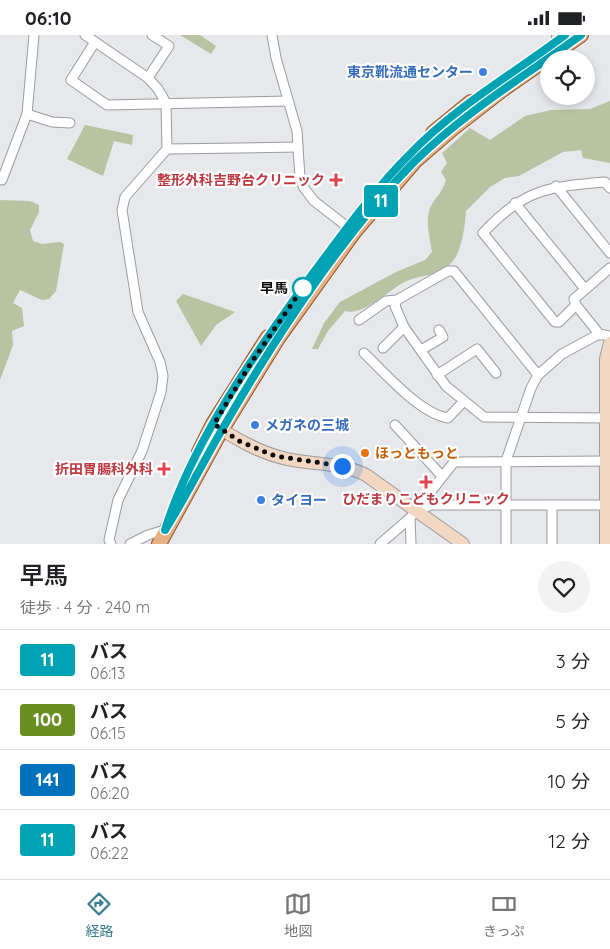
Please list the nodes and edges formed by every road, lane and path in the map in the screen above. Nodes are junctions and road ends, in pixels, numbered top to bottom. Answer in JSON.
{"nodes":[{"id":1,"x":34,"y":35,"type":"edge"},
{"id":2,"x":85,"y":35,"type":"edge"},
{"id":3,"x":152,"y":35,"type":"edge"},
{"id":4,"x":272,"y":35,"type":"edge"},
{"id":5,"x":581,"y":35,"type":"edge"},
{"id":6,"x":560,"y":37,"type":"edge"},
{"id":7,"x":95,"y":42,"type":"junction"},
{"id":8,"x":148,"y":78,"type":"junction"},
{"id":9,"x":288,"y":101,"type":"junction"},
{"id":10,"x":166,"y":103,"type":"junction"},
{"id":11,"x":27,"y":114,"type":"junction"},
{"id":12,"x":70,"y":123,"type":"dead end"},
{"id":13,"x":298,"y":147,"type":"junction"},
{"id":14,"x":167,"y":149,"type":"junction"},
{"id":15,"x":2,"y":180,"type":"dead end"},
{"id":16,"x":556,"y":186,"type":"junction"},
{"id":17,"x":610,"y":188,"type":"edge"},
{"id":18,"x":515,"y":203,"type":"junction"},
{"id":19,"x":351,"y":229,"type":"junction"},
{"id":20,"x":610,"y":253,"type":"edge"},
{"id":21,"x":610,"y":269,"type":"edge"},
{"id":22,"x":585,"y":289,"type":"junction"},
{"id":23,"x":397,"y":300,"type":"junction"},
{"id":24,"x":576,"y":305,"type":"junction"},
{"id":25,"x":359,"y":320,"type":"dead end"},
{"id":26,"x":404,"y":327,"type":"junction"},
{"id":27,"x":439,"y":330,"type":"dead end"},
{"id":28,"x":610,"y":336,"type":"edge"},
{"id":29,"x":605,"y":339,"type":"edge"},
{"id":30,"x":383,"y":348,"type":"dead end"},
{"id":31,"x":421,"y":350,"type":"junction"},
{"id":32,"x":364,"y":353,"type":"dead end"},
{"id":33,"x":496,"y":373,"type":"dead end"},
{"id":34,"x":438,"y":375,"type":"junction"},
{"id":35,"x":538,"y":375,"type":"junction"},
{"id":36,"x":464,"y":401,"type":"junction"},
{"id":37,"x":521,"y":418,"type":"junction"},
{"id":38,"x":608,"y":418,"type":"edge"},
{"id":39,"x":395,"y":425,"type":"dead end"},
{"id":40,"x":218,"y":427,"type":"junction"},
{"id":41,"x":506,"y":461,"type":"junction"},
{"id":42,"x":606,"y":461,"type":"junction"},
{"id":43,"x":442,"y":476,"type":"junction"},
{"id":44,"x":552,"y":505,"type":"junction"},
{"id":45,"x":608,"y":505,"type":"edge"},
{"id":46,"x":506,"y":506,"type":"junction"},
{"id":47,"x":413,"y":514,"type":"junction"},
{"id":48,"x":165,"y":530,"type":"junction"},
{"id":49,"x":459,"y":543,"type":"edge"},
{"id":50,"x":111,"y":544,"type":"edge"},
{"id":51,"x":130,"y":544,"type":"edge"},
{"id":52,"x":159,"y":544,"type":"edge"},
{"id":53,"x":380,"y":544,"type":"edge"},
{"id":54,"x":410,"y":544,"type":"edge"},
{"id":55,"x":506,"y":544,"type":"edge"},
{"id":56,"x":552,"y":544,"type":"edge"},
{"id":57,"x":606,"y":544,"type":"edge"}],
"edges":[{"from":1,"to":11,"type":"street"},
{"from":2,"to":7,"type":"street"},
{"from":3,"to":8,"type":"street"},
{"from":4,"to":9,"type":"street"},
{"from":5,"to":19,"type":"main road"},
{"from":6,"to":19,"type":"main road"},
{"from":7,"to":8,"type":"street"},
{"from":7,"to":10,"type":"street"},
{"from":8,"to":10,"type":"street"},
{"from":9,"to":10,"type":"street"},
{"from":9,"to":13,"type":"street"},
{"from":10,"to":14,"type":"street"},
{"from":11,"to":12,"type":"street"},
{"from":11,"to":15,"type":"street"},
{"from":13,"to":14,"type":"street"},
{"from":13,"to":19,"type":"street"},
{"from":14,"to":50,"type":"street"},
{"from":16,"to":17,"type":"street"},
{"from":16,"to":18,"type":"street"},
{"from":16,"to":20,"type":"street"},
{"from":18,"to":22,"type":"street"},
{"from":18,"to":24,"type":"street"},
{"from":19,"to":40,"type":"main road"},
{"from":21,"to":22,"type":"street"},
{"from":22,"to":24,"type":"street"},
{"from":23,"to":25,"type":"street"},
{"from":23,"to":26,"type":"street"},
{"from":23,"to":35,"type":"street"},
{"from":24,"to":29,"type":"street"},
{"from":26,"to":30,"type":"street"},
{"from":26,"to":31,"type":"street"},
{"from":27,"to":31,"type":"street"},
{"from":28,"to":29,"type":"street"},
{"from":29,"to":35,"type":"street"},
{"from":29,"to":38,"type":"street"},
{"from":31,"to":34,"type":"street"},
{"from":32,"to":36,"type":"street"},
{"from":33,"to":34,"type":"street"},
{"from":34,"to":36,"type":"street"},
{"from":35,"to":37,"type":"street"},
{"from":36,"to":37,"type":"street"},
{"from":37,"to":38,"type":"street"},
{"from":37,"to":41,"type":"street"},
{"from":38,"to":42,"type":"street"},
{"from":39,"to":43,"type":"street"},
{"from":40,"to":47,"type":"street"},
{"from":40,"to":48,"type":"main road"},
{"from":41,"to":42,"type":"street"},
{"from":41,"to":43,"type":"street"},
{"from":41,"to":46,"type":"street"},
{"from":42,"to":45,"type":"street"},
{"from":43,"to":47,"type":"street"},
{"from":44,"to":45,"type":"street"},
{"from":44,"to":46,"type":"street"},
{"from":44,"to":56,"type":"street"},
{"from":45,"to":57,"type":"street"},
{"from":46,"to":47,"type":"street"},
{"from":46,"to":55,"type":"street"},
{"from":47,"to":49,"type":"street"},
{"from":47,"to":53,"type":"street"},
{"from":47,"to":54,"type":"street"},
{"from":48,"to":51,"type":"street"},
{"from":48,"to":52,"type":"main road"}]}
